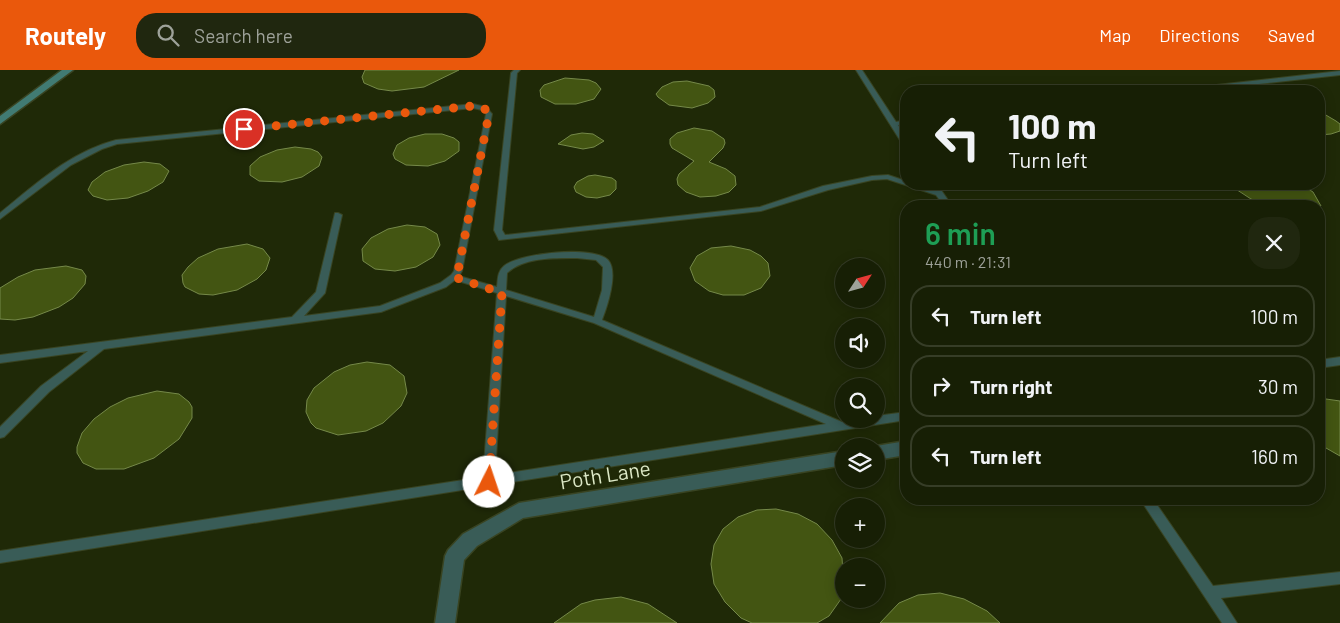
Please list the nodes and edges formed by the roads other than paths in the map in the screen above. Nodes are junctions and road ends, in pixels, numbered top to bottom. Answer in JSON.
{"nodes":[{"id":1,"x":68,"y":70,"type":"edge"},
{"id":2,"x":517,"y":70,"type":"edge"},
{"id":3,"x":859,"y":70,"type":"edge"},
{"id":4,"x":1340,"y":73,"type":"edge"},
{"id":5,"x":1234,"y":85,"type":"edge"},
{"id":6,"x":0,"y":121,"type":"edge"},
{"id":7,"x":900,"y":123,"type":"edge"},
{"id":8,"x":894,"y":124,"type":"junction"},
{"id":9,"x":900,"y":134,"type":"edge"},
{"id":10,"x":900,"y":181,"type":"edge"},
{"id":11,"x":930,"y":190,"type":"edge"},
{"id":12,"x":937,"y":190,"type":"edge"},
{"id":13,"x":939,"y":193,"type":"junction"},
{"id":14,"x":944,"y":200,"type":"edge"},
{"id":15,"x":338,"y":215,"type":"dead end"},
{"id":16,"x":0,"y":217,"type":"edge"},
{"id":17,"x":454,"y":277,"type":"junction"},
{"id":18,"x":502,"y":293,"type":"junction"},
{"id":19,"x":294,"y":321,"type":"junction"},
{"id":20,"x":598,"y":321,"type":"junction"},
{"id":21,"x":101,"y":346,"type":"junction"},
{"id":22,"x":0,"y":359,"type":"edge"},
{"id":23,"x":1340,"y":361,"type":"edge"},
{"id":24,"x":1325,"y":363,"type":"edge"},
{"id":25,"x":900,"y":417,"type":"edge"},
{"id":26,"x":885,"y":419,"type":"edge"},
{"id":27,"x":835,"y":423,"type":"edge"},
{"id":28,"x":835,"y":427,"type":"edge"},
{"id":29,"x":0,"y":434,"type":"edge"},
{"id":30,"x":900,"y":449,"type":"edge"},
{"id":31,"x":885,"y":452,"type":"edge"},
{"id":32,"x":835,"y":459,"type":"edge"},
{"id":33,"x":489,"y":482,"type":"junction"},
{"id":34,"x":1150,"y":505,"type":"edge"},
{"id":35,"x":0,"y":558,"type":"edge"},
{"id":36,"x":1340,"y":578,"type":"edge"},
{"id":37,"x":1211,"y":593,"type":"junction"},
{"id":38,"x":445,"y":623,"type":"edge"},
{"id":39,"x":1230,"y":623,"type":"edge"}],
"edges":[{"from":1,"to":6,"type":"street"},
{"from":2,"to":10,"type":"lane"},
{"from":3,"to":8,"type":"lane"},
{"from":4,"to":5,"type":"lane"},
{"from":7,"to":8,"type":"lane"},
{"from":8,"to":9,"type":"lane"},
{"from":11,"to":13,"type":"lane"},
{"from":12,"to":13,"type":"lane"},
{"from":13,"to":14,"type":"lane"},
{"from":15,"to":19,"type":"lane"},
{"from":16,"to":17,"type":"lane"},
{"from":17,"to":18,"type":"lane"},
{"from":17,"to":19,"type":"lane"},
{"from":18,"to":20,"type":"lane"},
{"from":18,"to":20,"type":"lane"},
{"from":18,"to":33,"type":"lane"},
{"from":19,"to":21,"type":"lane"},
{"from":20,"to":27,"type":"lane"},
{"from":21,"to":22,"type":"lane"},
{"from":21,"to":29,"type":"lane"},
{"from":23,"to":24,"type":"lane"},
{"from":25,"to":26,"type":"lane"},
{"from":28,"to":33,"type":"lane"},
{"from":30,"to":31,"type":"street"},
{"from":32,"to":38,"type":"street","name":"Poth Lane"},
{"from":33,"to":35,"type":"lane"},
{"from":34,"to":37,"type":"lane"},
{"from":36,"to":37,"type":"lane"},
{"from":37,"to":39,"type":"lane"}]}
